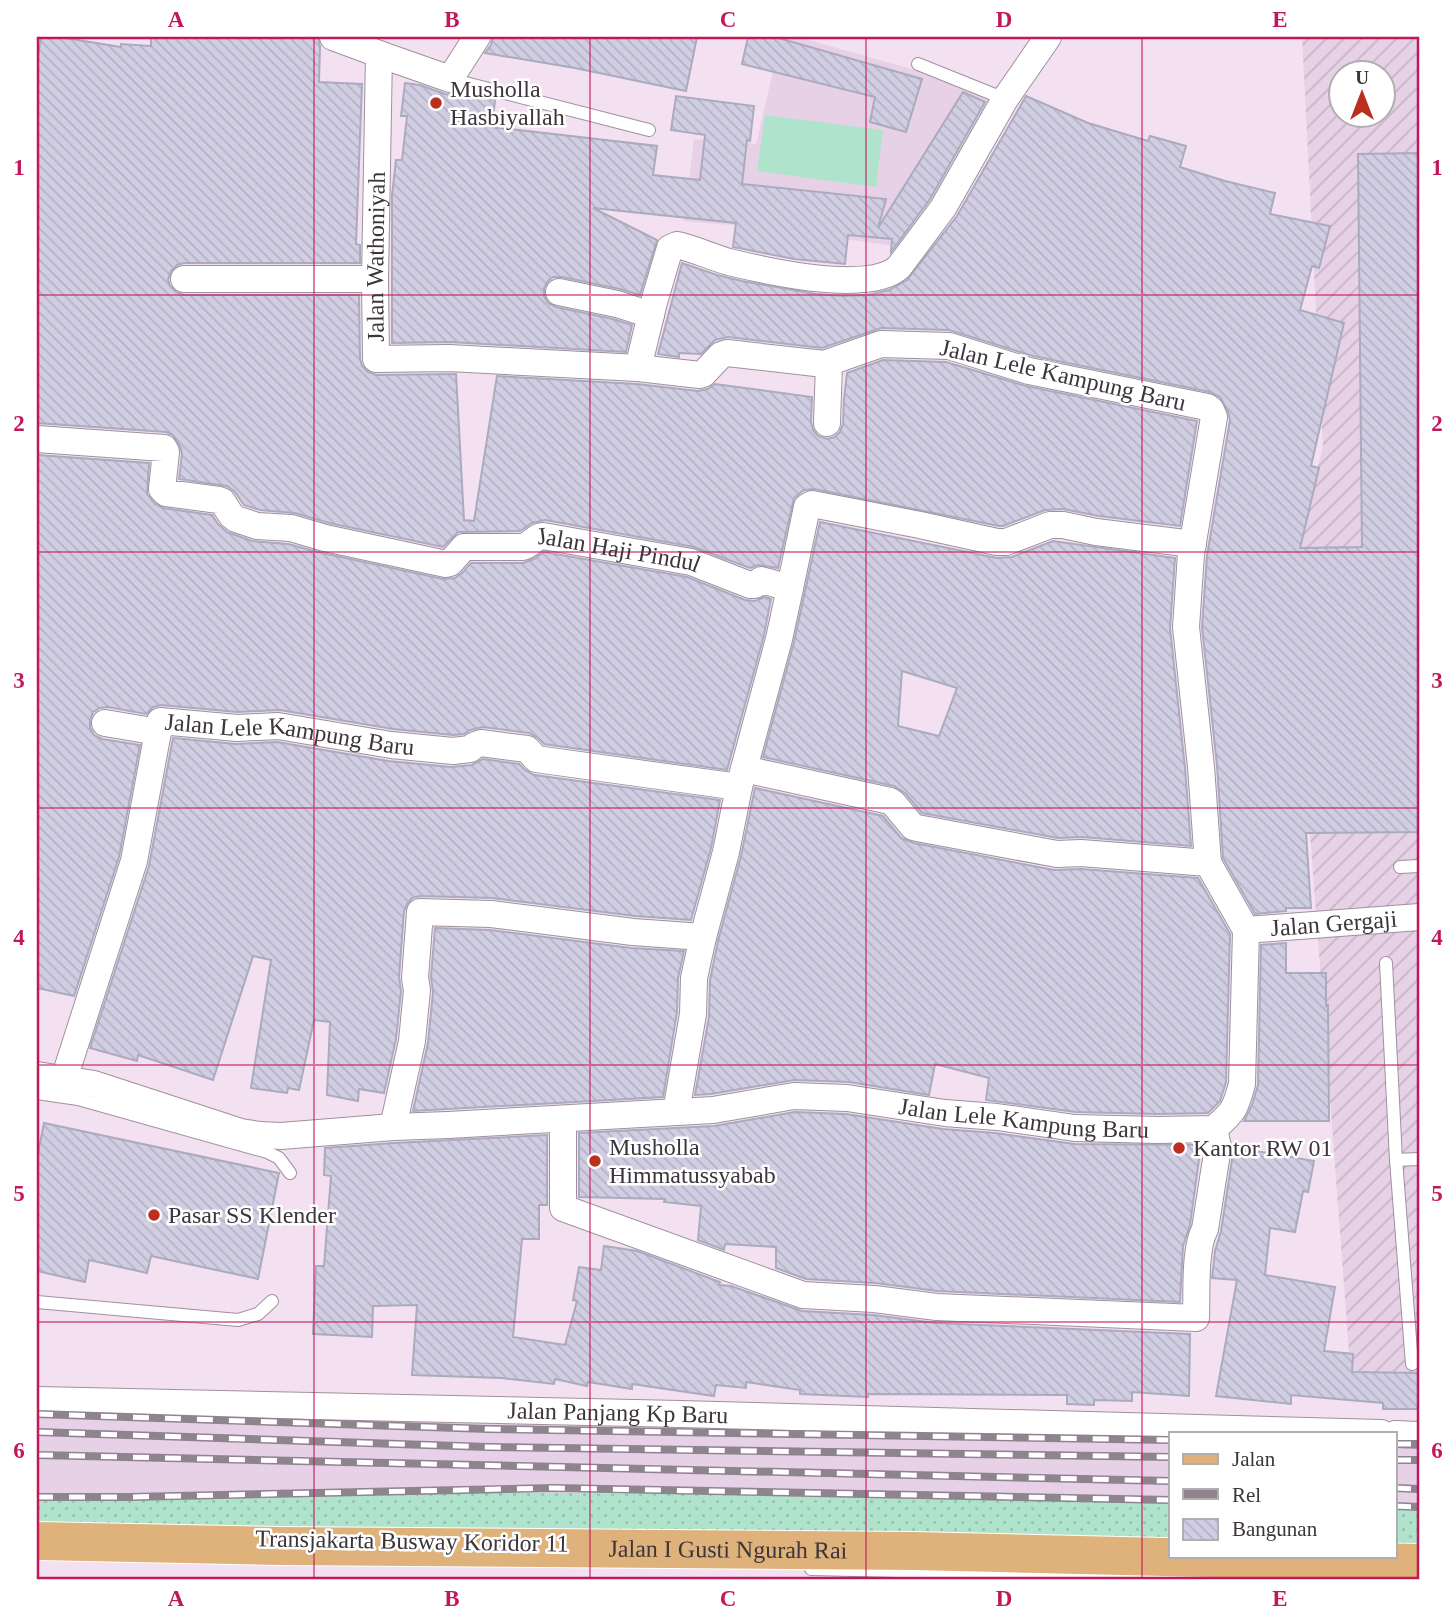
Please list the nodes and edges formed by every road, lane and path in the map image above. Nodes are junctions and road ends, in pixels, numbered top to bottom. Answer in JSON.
{"nodes":[{"id":1,"x":333,"y":37,"type":"edge"},
{"id":2,"x":477,"y":37,"type":"edge"},
{"id":3,"x":1048,"y":37,"type":"edge"},
{"id":4,"x":379,"y":54,"type":"junction"},
{"id":5,"x":918,"y":64,"type":"dead end"},
{"id":6,"x":450,"y":79,"type":"junction"},
{"id":7,"x":1005,"y":99,"type":"junction"},
{"id":8,"x":649,"y":130,"type":"dead end"},
{"id":9,"x":184,"y":278,"type":"dead end"},
{"id":10,"x":375,"y":279,"type":"junction"},
{"id":11,"x":559,"y":292,"type":"dead end"},
{"id":12,"x":651,"y":315,"type":"junction"},
{"id":13,"x":829,"y":363,"type":"junction"},
{"id":14,"x":638,"y":368,"type":"junction"},
{"id":15,"x":827,"y":424,"type":"dead end"},
{"id":16,"x":37,"y":439,"type":"edge"},
{"id":17,"x":1193,"y":544,"type":"junction"},
{"id":18,"x":790,"y":588,"type":"junction"},
{"id":19,"x":105,"y":723,"type":"dead end"},
{"id":20,"x":158,"y":732,"type":"junction"},
{"id":21,"x":741,"y":778,"type":"junction"},
{"id":22,"x":1208,"y":863,"type":"junction"},
{"id":23,"x":1419,"y":866,"type":"edge"},
{"id":24,"x":1400,"y":867,"type":"dead end"},
{"id":25,"x":1419,"y":917,"type":"edge"},
{"id":26,"x":1246,"y":930,"type":"junction"},
{"id":27,"x":703,"y":937,"type":"junction"},
{"id":28,"x":1386,"y":962,"type":"dead end"},
{"id":29,"x":37,"y":1075,"type":"edge"},
{"id":30,"x":64,"y":1079,"type":"junction"},
{"id":31,"x":37,"y":1093,"type":"edge"},
{"id":32,"x":676,"y":1112,"type":"junction"},
{"id":33,"x":563,"y":1119,"type":"junction"},
{"id":34,"x":393,"y":1127,"type":"junction"},
{"id":35,"x":1214,"y":1129,"type":"junction"},
{"id":36,"x":1419,"y":1159,"type":"edge"},
{"id":37,"x":1396,"y":1160,"type":"junction"},
{"id":38,"x":290,"y":1173,"type":"dead end"},
{"id":39,"x":272,"y":1301,"type":"dead end"},
{"id":40,"x":37,"y":1302,"type":"edge"},
{"id":41,"x":1412,"y":1364,"type":"dead end"},
{"id":42,"x":37,"y":1400,"type":"edge"},
{"id":43,"x":1344,"y":1432,"type":"edge"},
{"id":44,"x":1396,"y":1434,"type":"edge"},
{"id":45,"x":1419,"y":1435,"type":"edge"},
{"id":46,"x":37,"y":1541,"type":"edge"},
{"id":47,"x":1169,"y":1557,"type":"edge"},
{"id":48,"x":1196,"y":1558,"type":"edge"},
{"id":49,"x":1419,"y":1563,"type":"edge"},
{"id":50,"x":801,"y":1569,"type":"dead end"},
{"id":51,"x":1290,"y":1580,"type":"edge"}],
"edges":[{"from":1,"to":4,"type":"street"},
{"from":2,"to":6,"type":"street"},
{"from":3,"to":7,"type":"street"},
{"from":4,"to":6,"type":"street"},
{"from":4,"to":10,"type":"street","name":"Jalan Wathoniyah"},
{"from":5,"to":7,"type":"lane"},
{"from":6,"to":8,"type":"lane"},
{"from":7,"to":12,"type":"street"},
{"from":9,"to":10,"type":"street"},
{"from":10,"to":14,"type":"street","name":"Jalan Wathoniyah"},
{"from":11,"to":12,"type":"street"},
{"from":12,"to":14,"type":"street"},
{"from":13,"to":14,"type":"street","name":"Jalan Lele Kampung Baru"},
{"from":13,"to":15,"type":"street"},
{"from":13,"to":17,"type":"street","name":"Jalan Lele Kampung Baru"},
{"from":16,"to":18,"type":"street","name":"Jalan Haji Pindul"},
{"from":17,"to":18,"type":"street"},
{"from":17,"to":22,"type":"street","name":"Jalan Lele Kampung Baru"},
{"from":18,"to":21,"type":"street"},
{"from":19,"to":20,"type":"street"},
{"from":20,"to":21,"type":"street","name":"Jalan Lele Kampung Baru"},
{"from":20,"to":30,"type":"street","name":"Jalan Lele Kampung Baru"},
{"from":21,"to":22,"type":"street","name":"Jalan Lele Kampung Baru"},
{"from":21,"to":27,"type":"street"},
{"from":22,"to":26,"type":"street","name":"Jalan Lele Kampung Baru"},
{"from":23,"to":24,"type":"lane"},
{"from":25,"to":26,"type":"street","name":"Jalan Gergaji"},
{"from":26,"to":35,"type":"street"},
{"from":27,"to":32,"type":"street"},
{"from":27,"to":34,"type":"street"},
{"from":28,"to":37,"type":"lane"},
{"from":29,"to":30,"type":"street","name":"Jalan Lele Kampung Baru"},
{"from":30,"to":34,"type":"street","name":"Jalan Lele Kampung Baru"},
{"from":31,"to":38,"type":"lane"},
{"from":32,"to":33,"type":"street","name":"Jalan Lele Kampung Baru"},
{"from":32,"to":35,"type":"street","name":"Jalan Lele Kampung Baru"},
{"from":33,"to":34,"type":"street","name":"Jalan Lele Kampung Baru"},
{"from":33,"to":35,"type":"street"},
{"from":36,"to":37,"type":"lane"},
{"from":37,"to":41,"type":"lane"},
{"from":39,"to":40,"type":"lane"},
{"from":42,"to":43,"type":"street","name":"Jalan Panjang Kp Baru"},
{"from":44,"to":45,"type":"street"},
{"from":46,"to":47,"type":"main road","name":"Jalan I Gusti Ngurah Rai"},
{"from":48,"to":49,"type":"main road","name":"Jalan I Gusti Ngurah Rai"},
{"from":50,"to":51,"type":"lane"}]}
